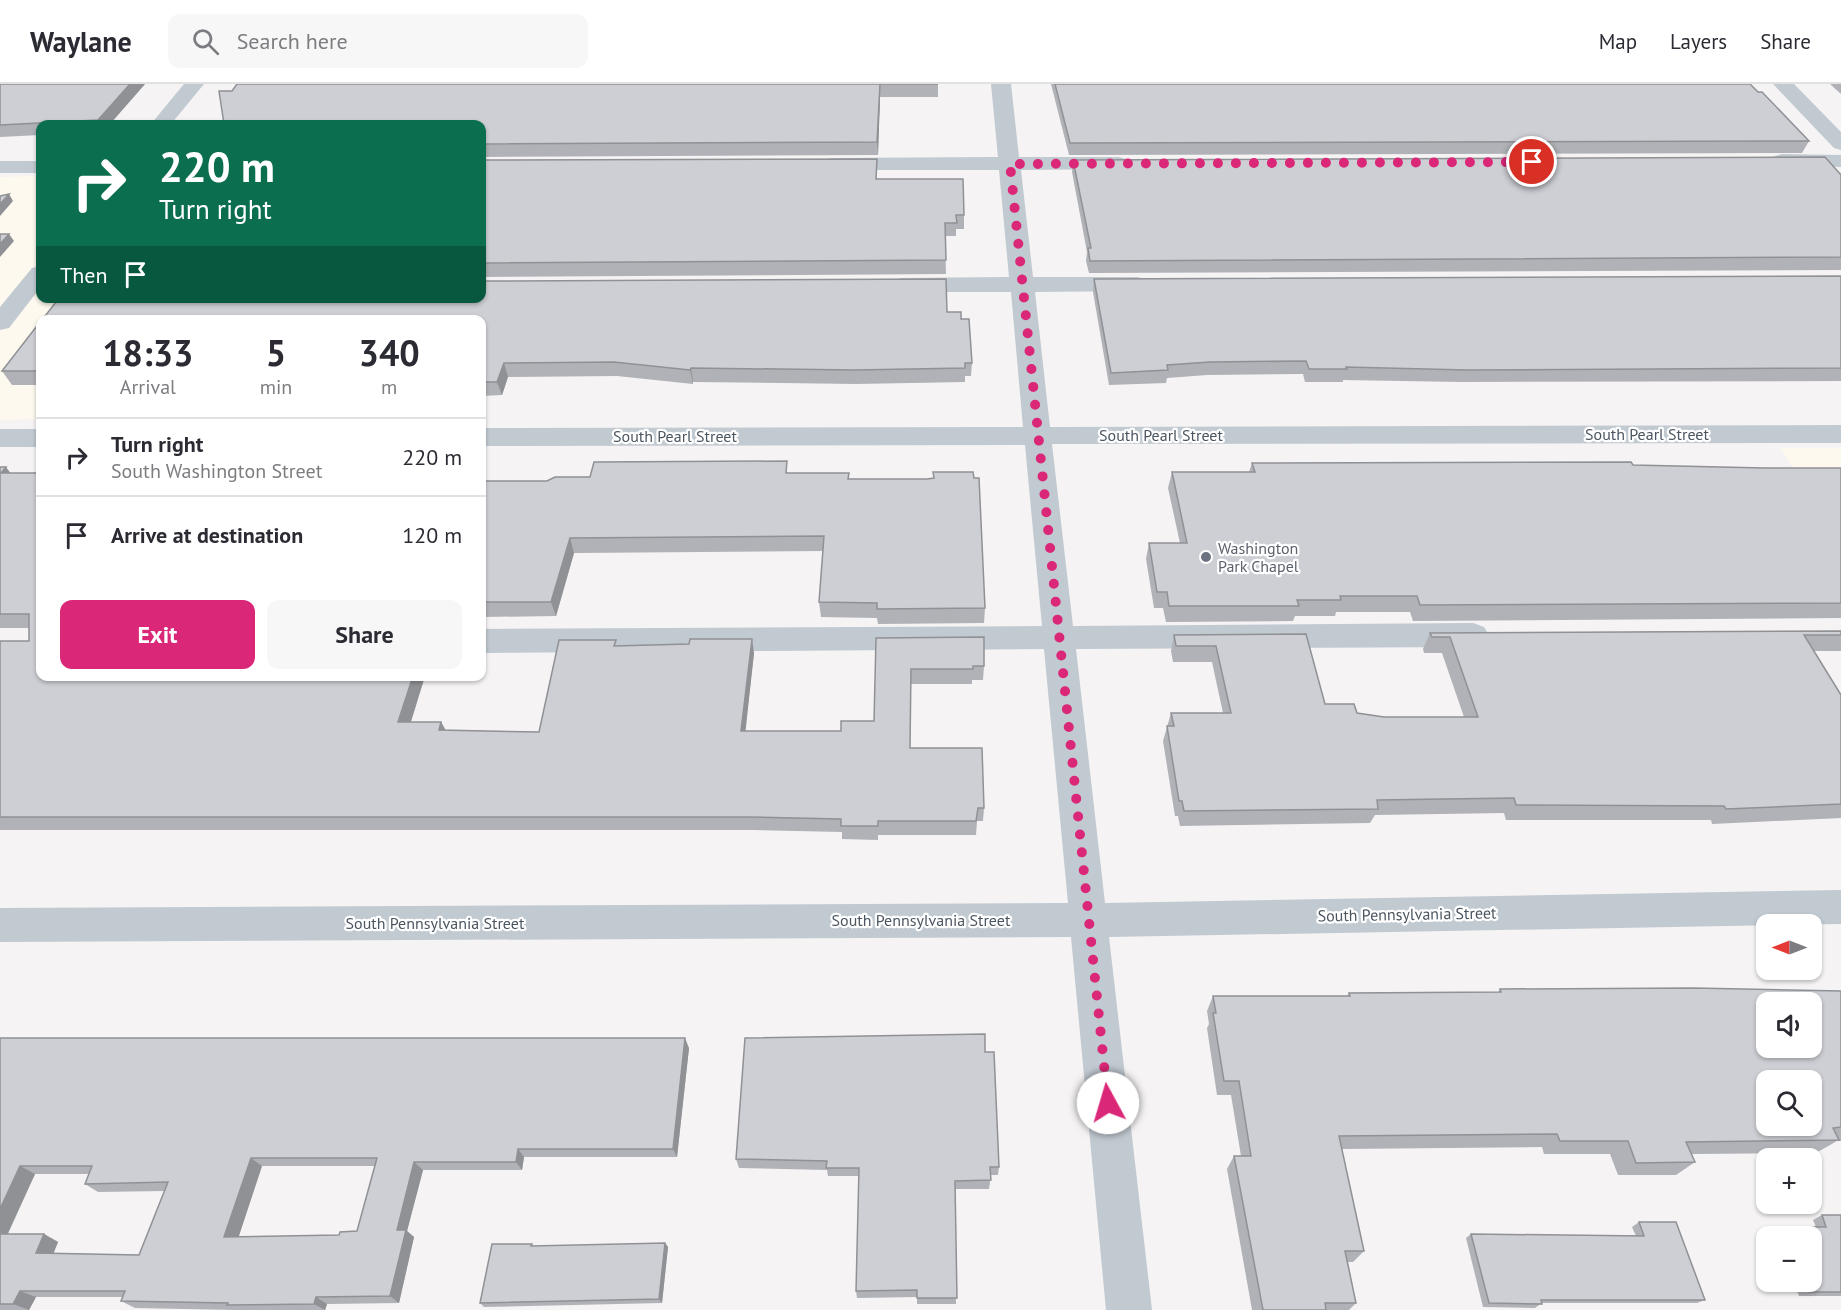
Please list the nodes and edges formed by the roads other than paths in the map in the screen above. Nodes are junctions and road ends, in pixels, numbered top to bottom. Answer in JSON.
{"nodes":[{"id":1,"x":194,"y":84,"type":"edge"},
{"id":2,"x":1001,"y":84,"type":"edge"},
{"id":3,"x":1783,"y":84,"type":"edge"},
{"id":4,"x":164,"y":120,"type":"edge"},
{"id":5,"x":1841,"y":144,"type":"edge"},
{"id":6,"x":1757,"y":160,"type":"edge"},
{"id":7,"x":1841,"y":161,"type":"edge"},
{"id":8,"x":1141,"y":163,"type":"edge"},
{"id":9,"x":810,"y":164,"type":"edge"},
{"id":10,"x":1010,"y":164,"type":"junction"},
{"id":11,"x":0,"y":167,"type":"edge"},
{"id":12,"x":36,"y":167,"type":"edge"},
{"id":13,"x":36,"y":282,"type":"edge"},
{"id":14,"x":36,"y":283,"type":"edge"},
{"id":15,"x":1154,"y":284,"type":"edge"},
{"id":16,"x":881,"y":285,"type":"edge"},
{"id":17,"x":1022,"y":285,"type":"junction"},
{"id":18,"x":0,"y":287,"type":"edge"},
{"id":19,"x":0,"y":323,"type":"edge"},
{"id":20,"x":1841,"y":434,"type":"edge"},
{"id":21,"x":1038,"y":435,"type":"junction"},
{"id":22,"x":486,"y":437,"type":"edge"},
{"id":23,"x":0,"y":438,"type":"edge"},
{"id":24,"x":36,"y":438,"type":"edge"},
{"id":25,"x":1498,"y":635,"type":"edge"},
{"id":26,"x":1060,"y":639,"type":"junction"},
{"id":27,"x":486,"y":641,"type":"edge"},
{"id":28,"x":1841,"y":907,"type":"edge"},
{"id":29,"x":1088,"y":920,"type":"junction"},
{"id":30,"x":0,"y":925,"type":"edge"},
{"id":31,"x":1129,"y":1310,"type":"edge"}],
"edges":[{"from":1,"to":4,"type":"street"},
{"from":2,"to":10,"type":"street"},
{"from":3,"to":5,"type":"street"},
{"from":6,"to":7,"type":"street"},
{"from":8,"to":10,"type":"street"},
{"from":9,"to":10,"type":"street"},
{"from":10,"to":17,"type":"street"},
{"from":11,"to":12,"type":"street"},
{"from":13,"to":18,"type":"street"},
{"from":14,"to":19,"type":"street"},
{"from":15,"to":17,"type":"street"},
{"from":16,"to":17,"type":"street"},
{"from":17,"to":21,"type":"street"},
{"from":20,"to":21,"type":"street","name":"South Pearl Street"},
{"from":21,"to":22,"type":"street","name":"South Pearl Street"},
{"from":21,"to":26,"type":"street"},
{"from":23,"to":24,"type":"street"},
{"from":25,"to":26,"type":"street"},
{"from":26,"to":27,"type":"street"},
{"from":26,"to":29,"type":"street"},
{"from":28,"to":29,"type":"street","name":"South Pennsylvania Street"},
{"from":29,"to":30,"type":"street","name":"South Pennsylvania Street"},
{"from":29,"to":31,"type":"street"}]}
